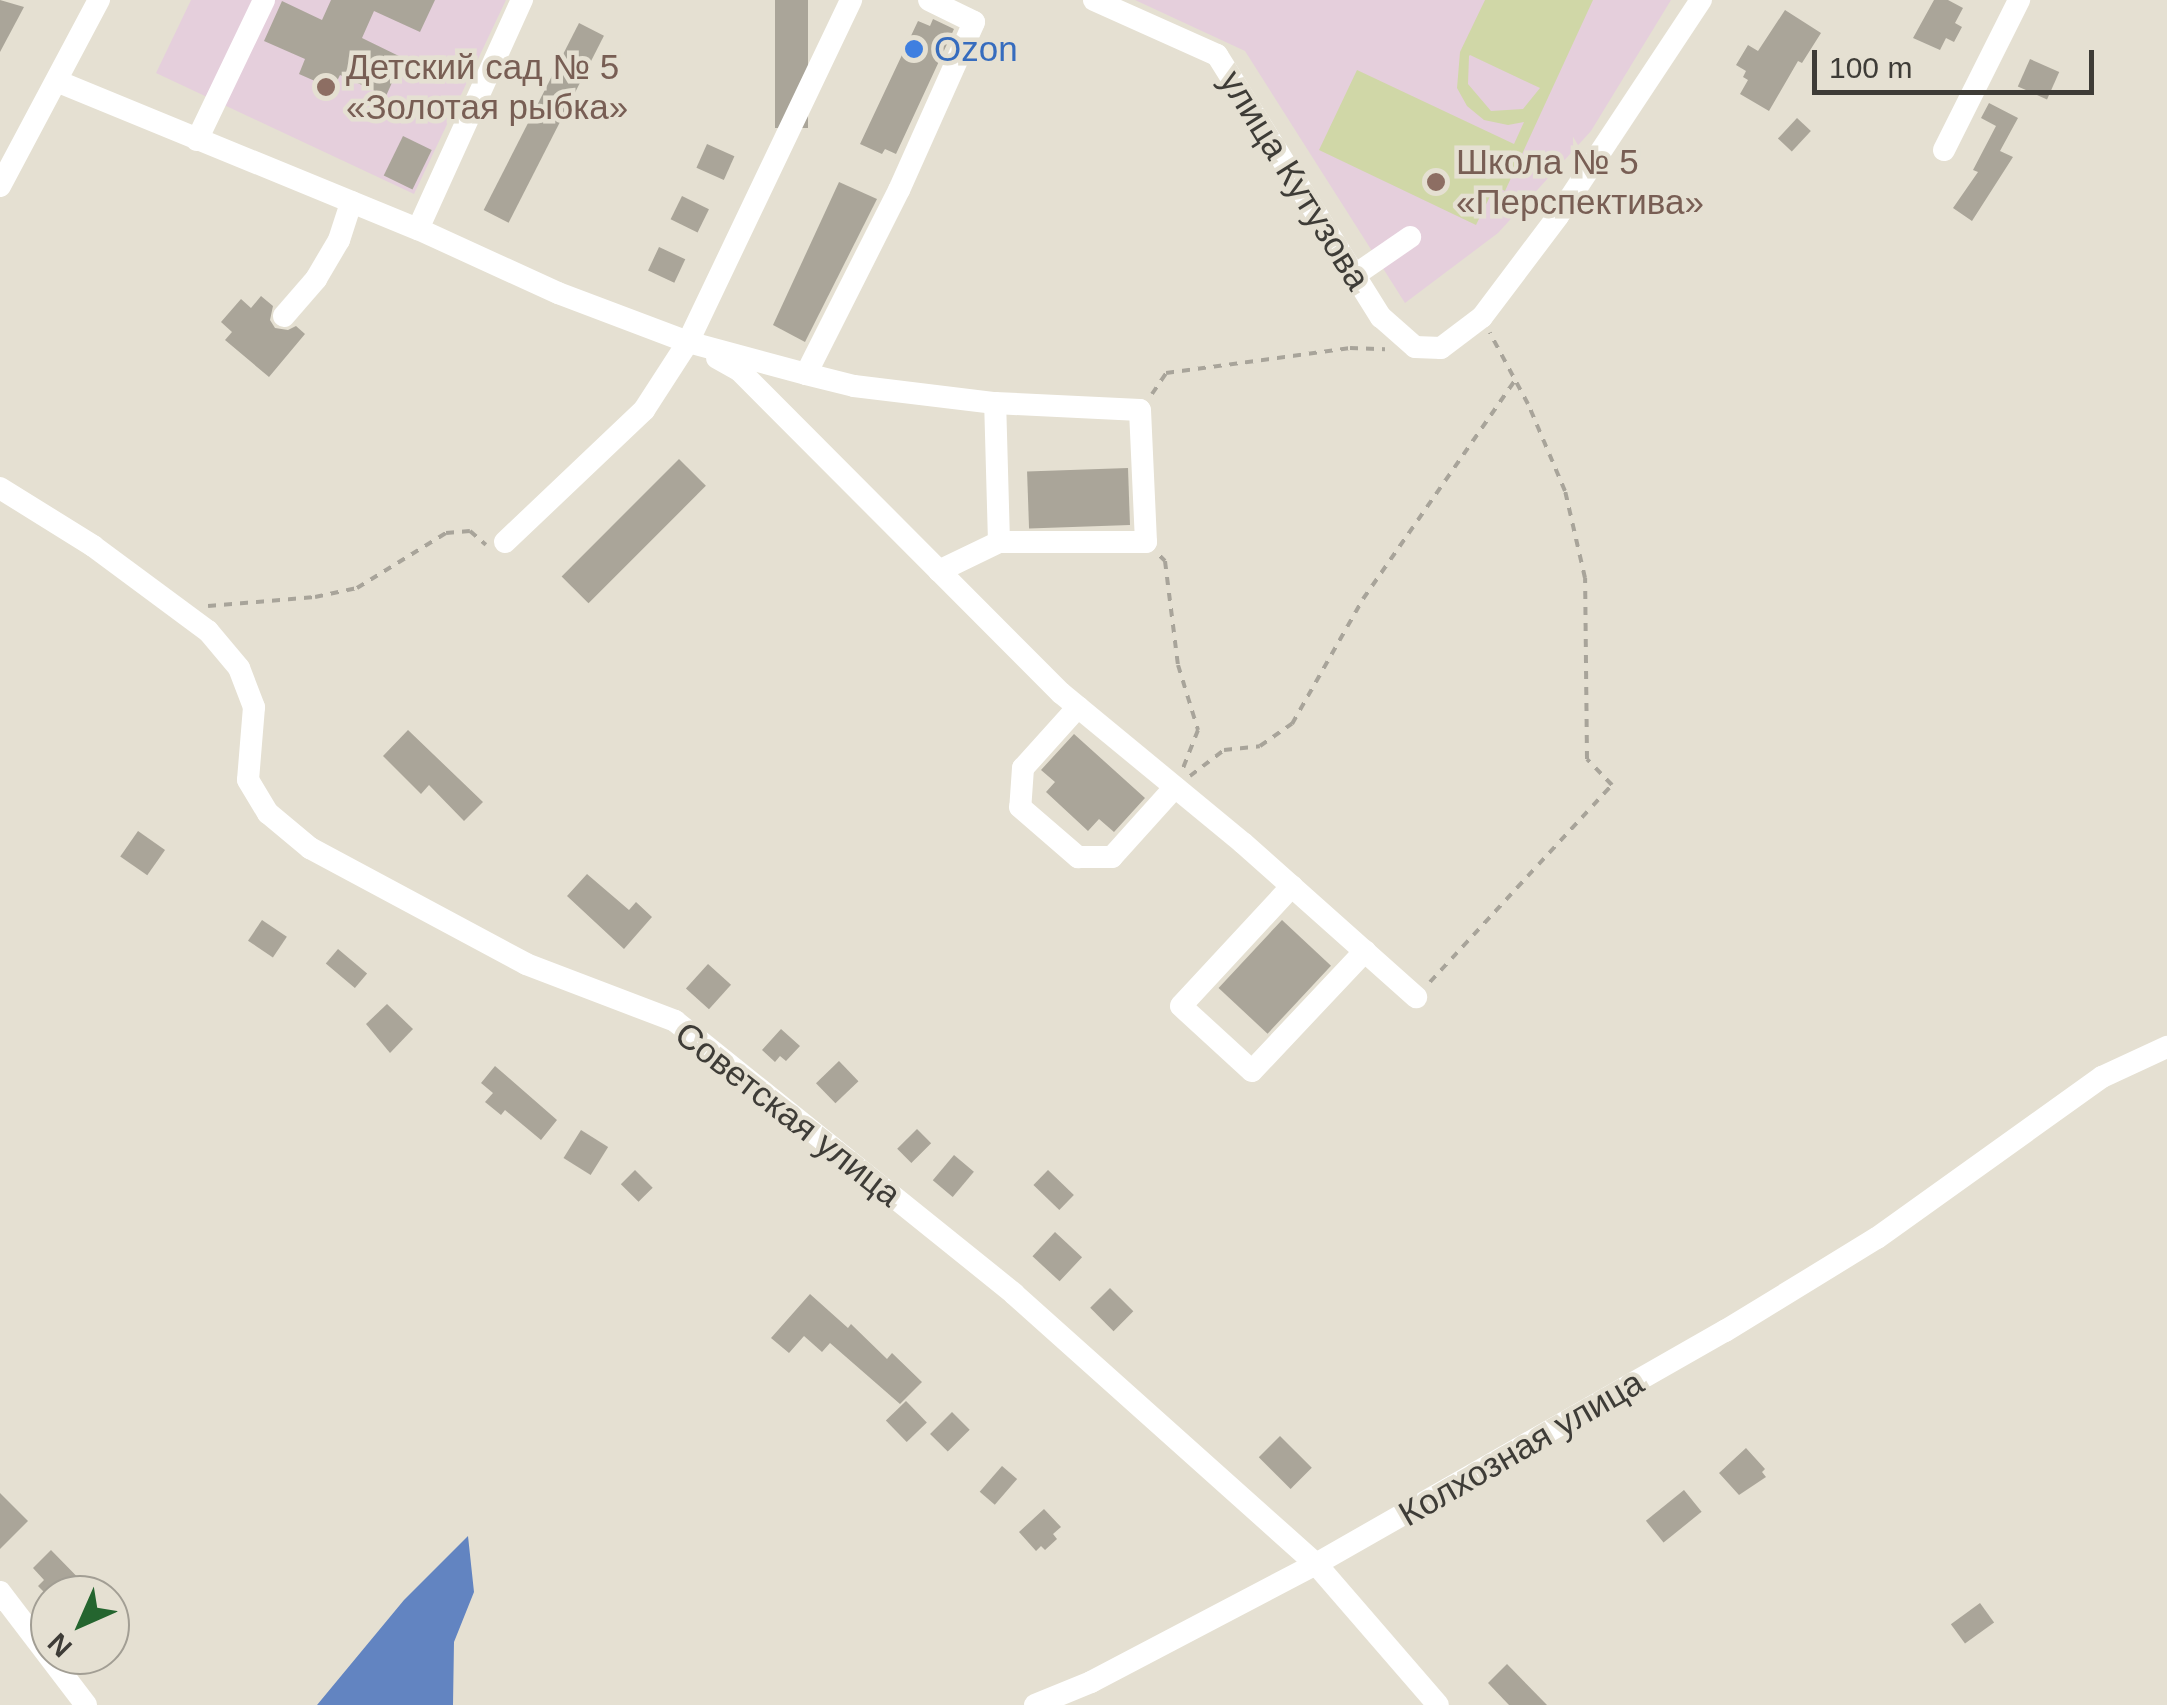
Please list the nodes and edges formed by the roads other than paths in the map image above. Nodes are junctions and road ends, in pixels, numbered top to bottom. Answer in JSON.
{"nodes":[{"id":1,"x":99,"y":0,"type":"edge"},
{"id":2,"x":264,"y":0,"type":"edge"},
{"id":3,"x":522,"y":0,"type":"edge"},
{"id":4,"x":851,"y":0,"type":"edge"},
{"id":5,"x":929,"y":0,"type":"edge"},
{"id":6,"x":1094,"y":0,"type":"edge"},
{"id":7,"x":1702,"y":0,"type":"edge"},
{"id":8,"x":2018,"y":0,"type":"edge"},
{"id":9,"x":59,"y":82,"type":"junction"},
{"id":10,"x":197,"y":140,"type":"junction"},
{"id":11,"x":1944,"y":150,"type":"dead end"},
{"id":12,"x":0,"y":186,"type":"edge"},
{"id":13,"x":351,"y":202,"type":"junction"},
{"id":14,"x":418,"y":229,"type":"junction"},
{"id":15,"x":1410,"y":237,"type":"dead end"},
{"id":16,"x":1355,"y":275,"type":"junction"},
{"id":17,"x":284,"y":316,"type":"dead end"},
{"id":18,"x":688,"y":342,"type":"junction"},
{"id":19,"x":806,"y":374,"type":"junction"},
{"id":20,"x":995,"y":403,"type":"junction"},
{"id":21,"x":0,"y":488,"type":"edge"},
{"id":22,"x":506,"y":542,"type":"road end"},
{"id":23,"x":998,"y":542,"type":"junction"},
{"id":24,"x":939,"y":571,"type":"junction"},
{"id":25,"x":1078,"y":707,"type":"junction"},
{"id":26,"x":1175,"y":787,"type":"junction"},
{"id":27,"x":1292,"y":886,"type":"junction"},
{"id":28,"x":1365,"y":951,"type":"junction"},
{"id":29,"x":1416,"y":996,"type":"road end"},
{"id":30,"x":2167,"y":1047,"type":"edge"},
{"id":31,"x":1316,"y":1564,"type":"junction"},
{"id":32,"x":0,"y":1592,"type":"edge"},
{"id":33,"x":86,"y":1705,"type":"edge"},
{"id":34,"x":1035,"y":1705,"type":"edge"},
{"id":35,"x":1438,"y":1705,"type":"edge"}],
"edges":[{"from":1,"to":9,"type":"street"},
{"from":2,"to":10,"type":"street"},
{"from":3,"to":14,"type":"street"},
{"from":4,"to":18,"type":"street"},
{"from":5,"to":19,"type":"street"},
{"from":6,"to":16,"type":"street","name":"улица Кутузова"},
{"from":7,"to":16,"type":"street","name":"улица Кутузова"},
{"from":8,"to":11,"type":"street"},
{"from":9,"to":10,"type":"street"},
{"from":9,"to":12,"type":"street"},
{"from":10,"to":13,"type":"street"},
{"from":13,"to":14,"type":"street"},
{"from":13,"to":17,"type":"street"},
{"from":14,"to":18,"type":"street"},
{"from":15,"to":16,"type":"street"},
{"from":18,"to":19,"type":"street"},
{"from":18,"to":22,"type":"street"},
{"from":18,"to":24,"type":"street"},
{"from":19,"to":20,"type":"street"},
{"from":20,"to":23,"type":"street"},
{"from":20,"to":23,"type":"street"},
{"from":21,"to":31,"type":"street","name":"Советская улица"},
{"from":23,"to":24,"type":"street"},
{"from":24,"to":25,"type":"street"},
{"from":25,"to":26,"type":"street"},
{"from":25,"to":26,"type":"street"},
{"from":26,"to":27,"type":"street"},
{"from":27,"to":28,"type":"street"},
{"from":27,"to":28,"type":"street"},
{"from":28,"to":29,"type":"street"},
{"from":30,"to":31,"type":"street","name":"Колхозная улица"},
{"from":31,"to":34,"type":"street","name":"Колхозная улица"},
{"from":31,"to":35,"type":"street","name":"Советская улица"},
{"from":32,"to":33,"type":"street"}]}
